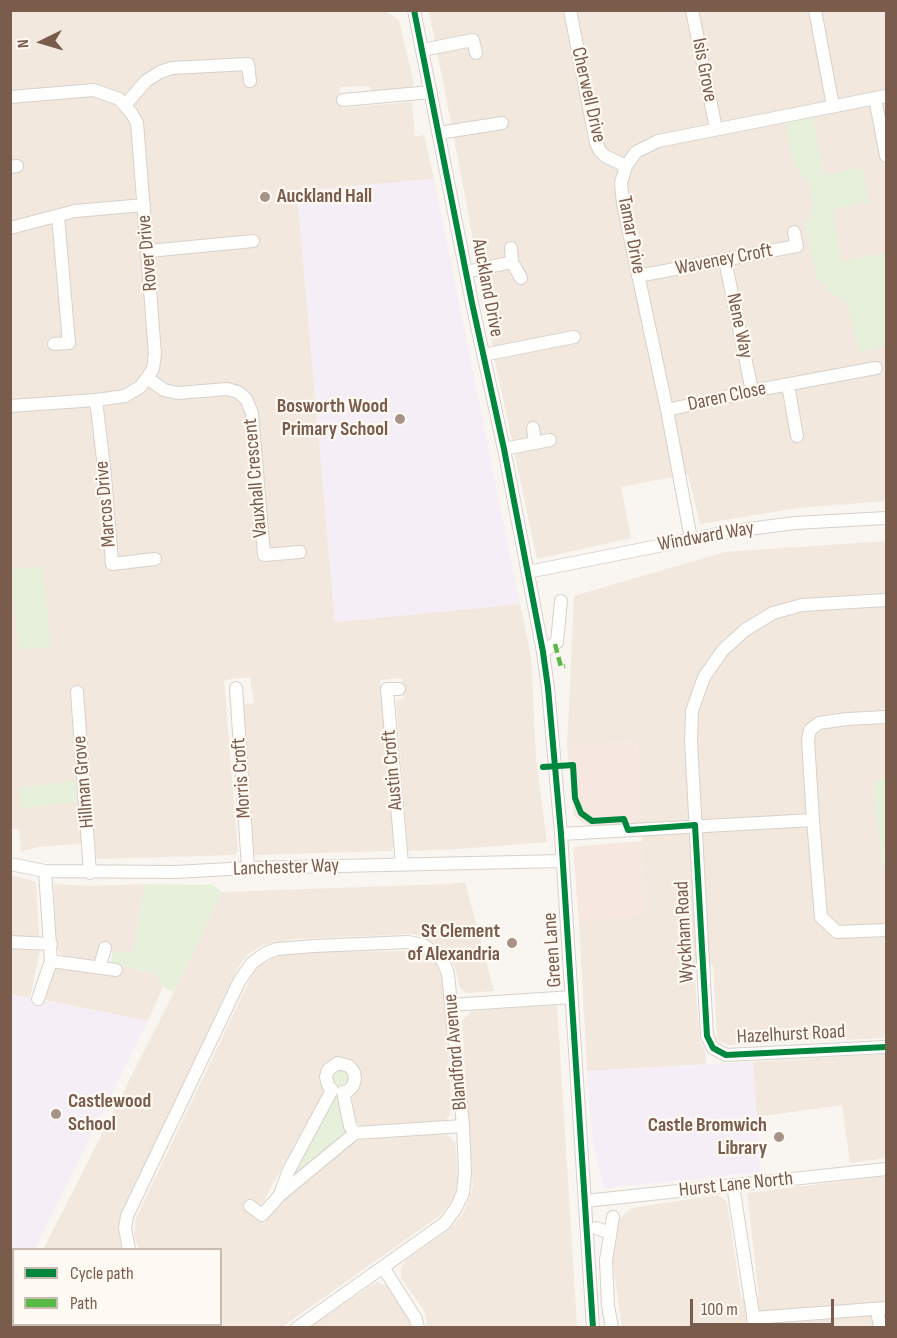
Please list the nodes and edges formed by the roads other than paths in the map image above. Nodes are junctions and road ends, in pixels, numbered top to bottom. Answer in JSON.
{"nodes":[{"id":1,"x":414,"y":10,"type":"edge"},
{"id":2,"x":570,"y":10,"type":"edge"},
{"id":3,"x":692,"y":10,"type":"edge"},
{"id":4,"x":815,"y":10,"type":"edge"},
{"id":5,"x":422,"y":50,"type":"junction"},
{"id":6,"x":476,"y":53,"type":"dead end"},
{"id":7,"x":250,"y":81,"type":"dead end"},
{"id":8,"x":431,"y":92,"type":"junction"},
{"id":9,"x":10,"y":97,"type":"edge"},
{"id":10,"x":881,"y":97,"type":"edge"},
{"id":11,"x":343,"y":100,"type":"dead end"},
{"id":12,"x":126,"y":104,"type":"junction"},
{"id":13,"x":833,"y":106,"type":"junction"},
{"id":14,"x":502,"y":123,"type":"dead end"},
{"id":15,"x":716,"y":129,"type":"junction"},
{"id":16,"x":439,"y":133,"type":"junction"},
{"id":17,"x":886,"y":156,"type":"edge"},
{"id":18,"x":626,"y":166,"type":"junction"},
{"id":19,"x":144,"y":205,"type":"junction"},
{"id":20,"x":58,"y":216,"type":"junction"},
{"id":21,"x":10,"y":228,"type":"edge"},
{"id":22,"x":794,"y":232,"type":"dead end"},
{"id":23,"x":253,"y":241,"type":"dead end"},
{"id":24,"x":511,"y":249,"type":"dead end"},
{"id":25,"x":148,"y":251,"type":"junction"},
{"id":26,"x":725,"y":260,"type":"junction"},
{"id":27,"x":512,"y":262,"type":"junction"},
{"id":28,"x":466,"y":272,"type":"junction"},
{"id":29,"x":638,"y":276,"type":"junction"},
{"id":30,"x":521,"y":278,"type":"dead end"},
{"id":31,"x":574,"y":337,"type":"dead end"},
{"id":32,"x":54,"y":344,"type":"dead end"},
{"id":33,"x":483,"y":355,"type":"junction"},
{"id":34,"x":876,"y":368,"type":"dead end"},
{"id":35,"x":147,"y":378,"type":"junction"},
{"id":36,"x":788,"y":385,"type":"junction"},
{"id":37,"x":752,"y":391,"type":"junction"},
{"id":38,"x":96,"y":400,"type":"junction"},
{"id":39,"x":10,"y":406,"type":"edge"},
{"id":40,"x":667,"y":410,"type":"junction"},
{"id":41,"x":533,"y":428,"type":"dead end"},
{"id":42,"x":797,"y":436,"type":"dead end"},
{"id":43,"x":550,"y":440,"type":"dead end"},
{"id":44,"x":535,"y":442,"type":"junction"},
{"id":45,"x":504,"y":449,"type":"junction"},
{"id":46,"x":886,"y":518,"type":"edge"},
{"id":47,"x":691,"y":539,"type":"junction"},
{"id":48,"x":300,"y":552,"type":"dead end"},
{"id":49,"x":155,"y":559,"type":"dead end"},
{"id":50,"x":528,"y":572,"type":"junction"},
{"id":51,"x":886,"y":600,"type":"edge"},
{"id":52,"x":561,"y":601,"type":"dead end"},
{"id":53,"x":543,"y":652,"type":"junction"},
{"id":54,"x":236,"y":688,"type":"dead end"},
{"id":55,"x":399,"y":689,"type":"dead end"},
{"id":56,"x":77,"y":692,"type":"dead end"},
{"id":57,"x":886,"y":717,"type":"edge"},
{"id":58,"x":813,"y":820,"type":"junction"},
{"id":59,"x":695,"y":825,"type":"junction"},
{"id":60,"x":561,"y":834,"type":"junction"},
{"id":61,"x":563,"y":861,"type":"junction"},
{"id":62,"x":10,"y":864,"type":"edge"},
{"id":63,"x":402,"y":864,"type":"junction"},
{"id":64,"x":248,"y":868,"type":"junction"},
{"id":65,"x":45,"y":871,"type":"junction"},
{"id":66,"x":90,"y":873,"type":"junction"},
{"id":67,"x":886,"y":930,"type":"edge"},
{"id":68,"x":10,"y":942,"type":"edge"},
{"id":69,"x":51,"y":944,"type":"junction"},
{"id":70,"x":105,"y":948,"type":"dead end"},
{"id":71,"x":51,"y":961,"type":"junction"},
{"id":72,"x":100,"y":966,"type":"junction"},
{"id":73,"x":116,"y":970,"type":"dead end"},
{"id":74,"x":572,"y":997,"type":"junction"},
{"id":75,"x":38,"y":999,"type":"dead end"},
{"id":76,"x":451,"y":1005,"type":"junction"},
{"id":77,"x":707,"y":1036,"type":"joint"},
{"id":78,"x":886,"y":1047,"type":"edge"},
{"id":79,"x":462,"y":1126,"type":"junction"},
{"id":80,"x":355,"y":1132,"type":"junction"},
{"id":81,"x":886,"y":1169,"type":"edge"},
{"id":82,"x":734,"y":1185,"type":"junction"},
{"id":83,"x":280,"y":1195,"type":"junction"},
{"id":84,"x":585,"y":1201,"type":"junction"},
{"id":85,"x":250,"y":1206,"type":"dead end"},
{"id":86,"x":614,"y":1217,"type":"dead end"},
{"id":87,"x":596,"y":1228,"type":"dead end"},
{"id":88,"x":610,"y":1233,"type":"junction"},
{"id":89,"x":129,"y":1248,"type":"edge"},
{"id":90,"x":383,"y":1267,"type":"junction"},
{"id":91,"x":882,"y":1309,"type":"edge"},
{"id":92,"x":754,"y":1323,"type":"edge"},
{"id":93,"x":297,"y":1328,"type":"edge"},
{"id":94,"x":418,"y":1328,"type":"edge"},
{"id":95,"x":593,"y":1328,"type":"edge"},
{"id":96,"x":612,"y":1328,"type":"edge"},
{"id":97,"x":880,"y":1328,"type":"edge"}],
"edges":[{"from":1,"to":5,"type":"street","name":"Auckland Drive"},
{"from":2,"to":18,"type":"street","name":"Cherwell Drive"},
{"from":3,"to":15,"type":"street","name":"Isis Grove"},
{"from":4,"to":13,"type":"street"},
{"from":5,"to":6,"type":"street"},
{"from":5,"to":8,"type":"street","name":"Auckland Drive"},
{"from":7,"to":12,"type":"street"},
{"from":8,"to":11,"type":"street"},
{"from":8,"to":16,"type":"street","name":"Auckland Drive"},
{"from":9,"to":12,"type":"street"},
{"from":10,"to":13,"type":"street"},
{"from":10,"to":17,"type":"street"},
{"from":12,"to":19,"type":"street","name":"Rover Drive"},
{"from":13,"to":15,"type":"street"},
{"from":14,"to":16,"type":"street"},
{"from":15,"to":18,"type":"street"},
{"from":16,"to":28,"type":"street","name":"Auckland Drive"},
{"from":18,"to":29,"type":"street","name":"Tamar Drive"},
{"from":19,"to":20,"type":"street"},
{"from":19,"to":25,"type":"street","name":"Rover Drive"},
{"from":20,"to":21,"type":"street"},
{"from":20,"to":32,"type":"street"},
{"from":22,"to":26,"type":"street","name":"Waveney Croft"},
{"from":23,"to":25,"type":"street"},
{"from":24,"to":27,"type":"street","name":"Auckland Drive"},
{"from":25,"to":35,"type":"street","name":"Rover Drive"},
{"from":26,"to":29,"type":"street","name":"Waveney Croft"},
{"from":26,"to":37,"type":"street","name":"Nene Way"},
{"from":27,"to":28,"type":"street","name":"Auckland Drive"},
{"from":27,"to":30,"type":"street","name":"Auckland Drive"},
{"from":28,"to":33,"type":"street","name":"Auckland Drive"},
{"from":29,"to":40,"type":"street","name":"Tamar Drive"},
{"from":31,"to":33,"type":"street","name":"Auckland Drive"},
{"from":33,"to":45,"type":"street","name":"Auckland Drive"},
{"from":34,"to":36,"type":"street","name":"Daren Close"},
{"from":35,"to":38,"type":"street"},
{"from":35,"to":48,"type":"street","name":"Vauxhall Crescent"},
{"from":36,"to":37,"type":"street","name":"Daren Close"},
{"from":36,"to":42,"type":"street","name":"Daren Close"},
{"from":37,"to":40,"type":"street","name":"Daren Close"},
{"from":38,"to":39,"type":"street"},
{"from":38,"to":49,"type":"street","name":"Marcos Drive"},
{"from":40,"to":47,"type":"street","name":"Tamar Drive"},
{"from":41,"to":44,"type":"street"},
{"from":43,"to":44,"type":"street"},
{"from":44,"to":45,"type":"street"},
{"from":45,"to":50,"type":"street","name":"Auckland Drive"},
{"from":46,"to":47,"type":"street","name":"Windward Way"},
{"from":47,"to":50,"type":"street","name":"Windward Way"},
{"from":50,"to":53,"type":"street","name":"Green Lane"},
{"from":51,"to":59,"type":"street","name":"Wyckham Road"},
{"from":52,"to":53,"type":"street"},
{"from":53,"to":60,"type":"street","name":"Green Lane"},
{"from":54,"to":64,"type":"street","name":"Morris Croft"},
{"from":55,"to":63,"type":"street","name":"Austin Croft"},
{"from":56,"to":66,"type":"street","name":"Hillman Grove"},
{"from":57,"to":58,"type":"street"},
{"from":58,"to":59,"type":"street"},
{"from":58,"to":67,"type":"street"},
{"from":59,"to":60,"type":"street"},
{"from":59,"to":77,"type":"street","name":"Wyckham Road"},
{"from":60,"to":61,"type":"street","name":"Green Lane"},
{"from":61,"to":63,"type":"street","name":"Lanchester Way"},
{"from":61,"to":74,"type":"street","name":"Green Lane"},
{"from":62,"to":65,"type":"street","name":"Lanchester Way"},
{"from":63,"to":64,"type":"street","name":"Lanchester Way"},
{"from":64,"to":66,"type":"street","name":"Lanchester Way"},
{"from":65,"to":66,"type":"street","name":"Lanchester Way"},
{"from":65,"to":69,"type":"street"},
{"from":68,"to":69,"type":"street"},
{"from":69,"to":71,"type":"street"},
{"from":70,"to":72,"type":"street"},
{"from":71,"to":72,"type":"street"},
{"from":71,"to":75,"type":"street"},
{"from":72,"to":73,"type":"street"},
{"from":74,"to":76,"type":"street"},
{"from":74,"to":84,"type":"street","name":"Green Lane"},
{"from":76,"to":79,"type":"street","name":"Blandford Avenue"},
{"from":76,"to":89,"type":"street","name":"Blandford Avenue"},
{"from":77,"to":78,"type":"street","name":"Hazelhurst Road"},
{"from":79,"to":80,"type":"street"},
{"from":79,"to":90,"type":"street","name":"Blandford Avenue"},
{"from":80,"to":83,"type":"street"},
{"from":80,"to":83,"type":"street"},
{"from":81,"to":82,"type":"street","name":"Hurst Lane North"},
{"from":82,"to":84,"type":"street","name":"Hurst Lane North"},
{"from":82,"to":92,"type":"street"},
{"from":83,"to":85,"type":"street"},
{"from":84,"to":95,"type":"street","name":"Green Lane"},
{"from":86,"to":88,"type":"street"},
{"from":87,"to":88,"type":"street"},
{"from":88,"to":96,"type":"street"},
{"from":90,"to":93,"type":"street","name":"Blandford Avenue"},
{"from":90,"to":94,"type":"street"},
{"from":91,"to":92,"type":"street"},
{"from":91,"to":97,"type":"street"}]}
